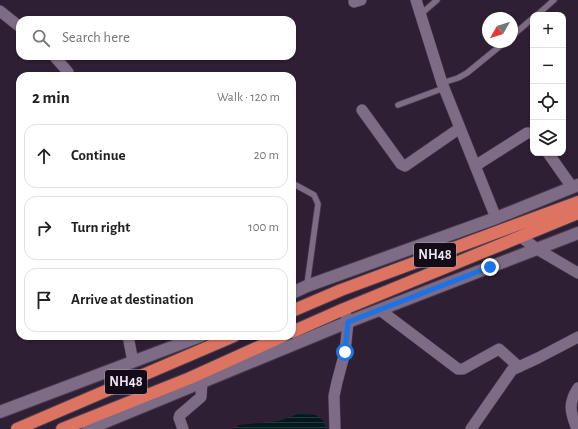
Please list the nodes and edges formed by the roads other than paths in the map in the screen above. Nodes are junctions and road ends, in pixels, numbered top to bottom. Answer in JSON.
{"nodes":[{"id":1,"x":416,"y":0,"type":"edge"},
{"id":2,"x":437,"y":0,"type":"edge"},
{"id":3,"x":554,"y":0,"type":"edge"},
{"id":4,"x":0,"y":11,"type":"edge"},
{"id":5,"x":540,"y":12,"type":"edge"},
{"id":6,"x":421,"y":15,"type":"junction"},
{"id":7,"x":530,"y":21,"type":"edge"},
{"id":8,"x":16,"y":24,"type":"edge"},
{"id":9,"x":518,"y":31,"type":"edge"},
{"id":10,"x":498,"y":48,"type":"edge"},
{"id":11,"x":58,"y":60,"type":"edge"},
{"id":12,"x":68,"y":72,"type":"edge"},
{"id":13,"x":443,"y":85,"type":"junction"},
{"id":14,"x":398,"y":106,"type":"dead end"},
{"id":15,"x":362,"y":110,"type":"dead end"},
{"id":16,"x":460,"y":128,"type":"junction"},
{"id":17,"x":530,"y":133,"type":"edge"},
{"id":18,"x":550,"y":156,"type":"edge"},
{"id":19,"x":475,"y":166,"type":"junction"},
{"id":20,"x":296,"y":185,"type":"edge"},
{"id":21,"x":575,"y":186,"type":"edge"},
{"id":22,"x":578,"y":202,"type":"edge"},
{"id":23,"x":578,"y":213,"type":"edge"},
{"id":24,"x":496,"y":218,"type":"junction"},
{"id":25,"x":578,"y":233,"type":"edge"},
{"id":26,"x":521,"y":237,"type":"junction"},
{"id":27,"x":537,"y":249,"type":"junction"},
{"id":28,"x":578,"y":273,"type":"edge"},
{"id":29,"x":307,"y":286,"type":"junction"},
{"id":30,"x":296,"y":291,"type":"edge"},
{"id":31,"x":344,"y":308,"type":"junction"},
{"id":32,"x":296,"y":309,"type":"edge"},
{"id":33,"x":380,"y":310,"type":"junction"},
{"id":34,"x":348,"y":322,"type":"junction"},
{"id":35,"x":296,"y":330,"type":"edge"},
{"id":36,"x":578,"y":337,"type":"edge"},
{"id":37,"x":129,"y":340,"type":"edge"},
{"id":38,"x":191,"y":340,"type":"edge"},
{"id":39,"x":225,"y":340,"type":"edge"},
{"id":40,"x":275,"y":340,"type":"edge"},
{"id":41,"x":133,"y":362,"type":"junction"},
{"id":42,"x":519,"y":367,"type":"junction"},
{"id":43,"x":202,"y":382,"type":"junction"},
{"id":44,"x":578,"y":388,"type":"edge"},
{"id":45,"x":0,"y":412,"type":"edge"},
{"id":46,"x":17,"y":429,"type":"edge"},
{"id":47,"x":62,"y":429,"type":"edge"},
{"id":48,"x":88,"y":429,"type":"edge"},
{"id":49,"x":183,"y":429,"type":"edge"},
{"id":50,"x":335,"y":429,"type":"edge"},
{"id":51,"x":471,"y":429,"type":"edge"},
{"id":52,"x":577,"y":429,"type":"edge"}],
"edges":[{"from":1,"to":6,"type":"street"},
{"from":2,"to":6,"type":"lane"},
{"from":3,"to":5,"type":"lane"},
{"from":4,"to":8,"type":"street"},
{"from":6,"to":13,"type":"street"},
{"from":7,"to":9,"type":"lane"},
{"from":10,"to":13,"type":"lane"},
{"from":11,"to":12,"type":"street"},
{"from":13,"to":14,"type":"lane"},
{"from":13,"to":16,"type":"street"},
{"from":15,"to":16,"type":"street"},
{"from":16,"to":19,"type":"street"},
{"from":17,"to":19,"type":"street"},
{"from":18,"to":21,"type":"street"},
{"from":19,"to":24,"type":"street"},
{"from":20,"to":29,"type":"lane"},
{"from":21,"to":24,"type":"street"},
{"from":22,"to":32,"type":"highway","number":"NH48"},
{"from":23,"to":26,"type":"highway","number":"NH48"},
{"from":24,"to":29,"type":"street"},
{"from":25,"to":27,"type":"street"},
{"from":26,"to":27,"type":"street"},
{"from":26,"to":31,"type":"highway","number":"NH48"},
{"from":27,"to":28,"type":"street"},
{"from":27,"to":33,"type":"street"},
{"from":29,"to":30,"type":"street"},
{"from":31,"to":34,"type":"street"},
{"from":31,"to":35,"type":"highway","number":"NH48"},
{"from":33,"to":34,"type":"street"},
{"from":33,"to":42,"type":"street"},
{"from":34,"to":43,"type":"street"},
{"from":34,"to":50,"type":"street"},
{"from":36,"to":42,"type":"street"},
{"from":37,"to":41,"type":"street"},
{"from":38,"to":41,"type":"street"},
{"from":39,"to":46,"type":"highway","number":"NH48"},
{"from":40,"to":47,"type":"highway","number":"NH48"},
{"from":41,"to":45,"type":"street"},
{"from":42,"to":51,"type":"street"},
{"from":43,"to":48,"type":"street"},
{"from":43,"to":49,"type":"street"},
{"from":44,"to":52,"type":"street"}]}
